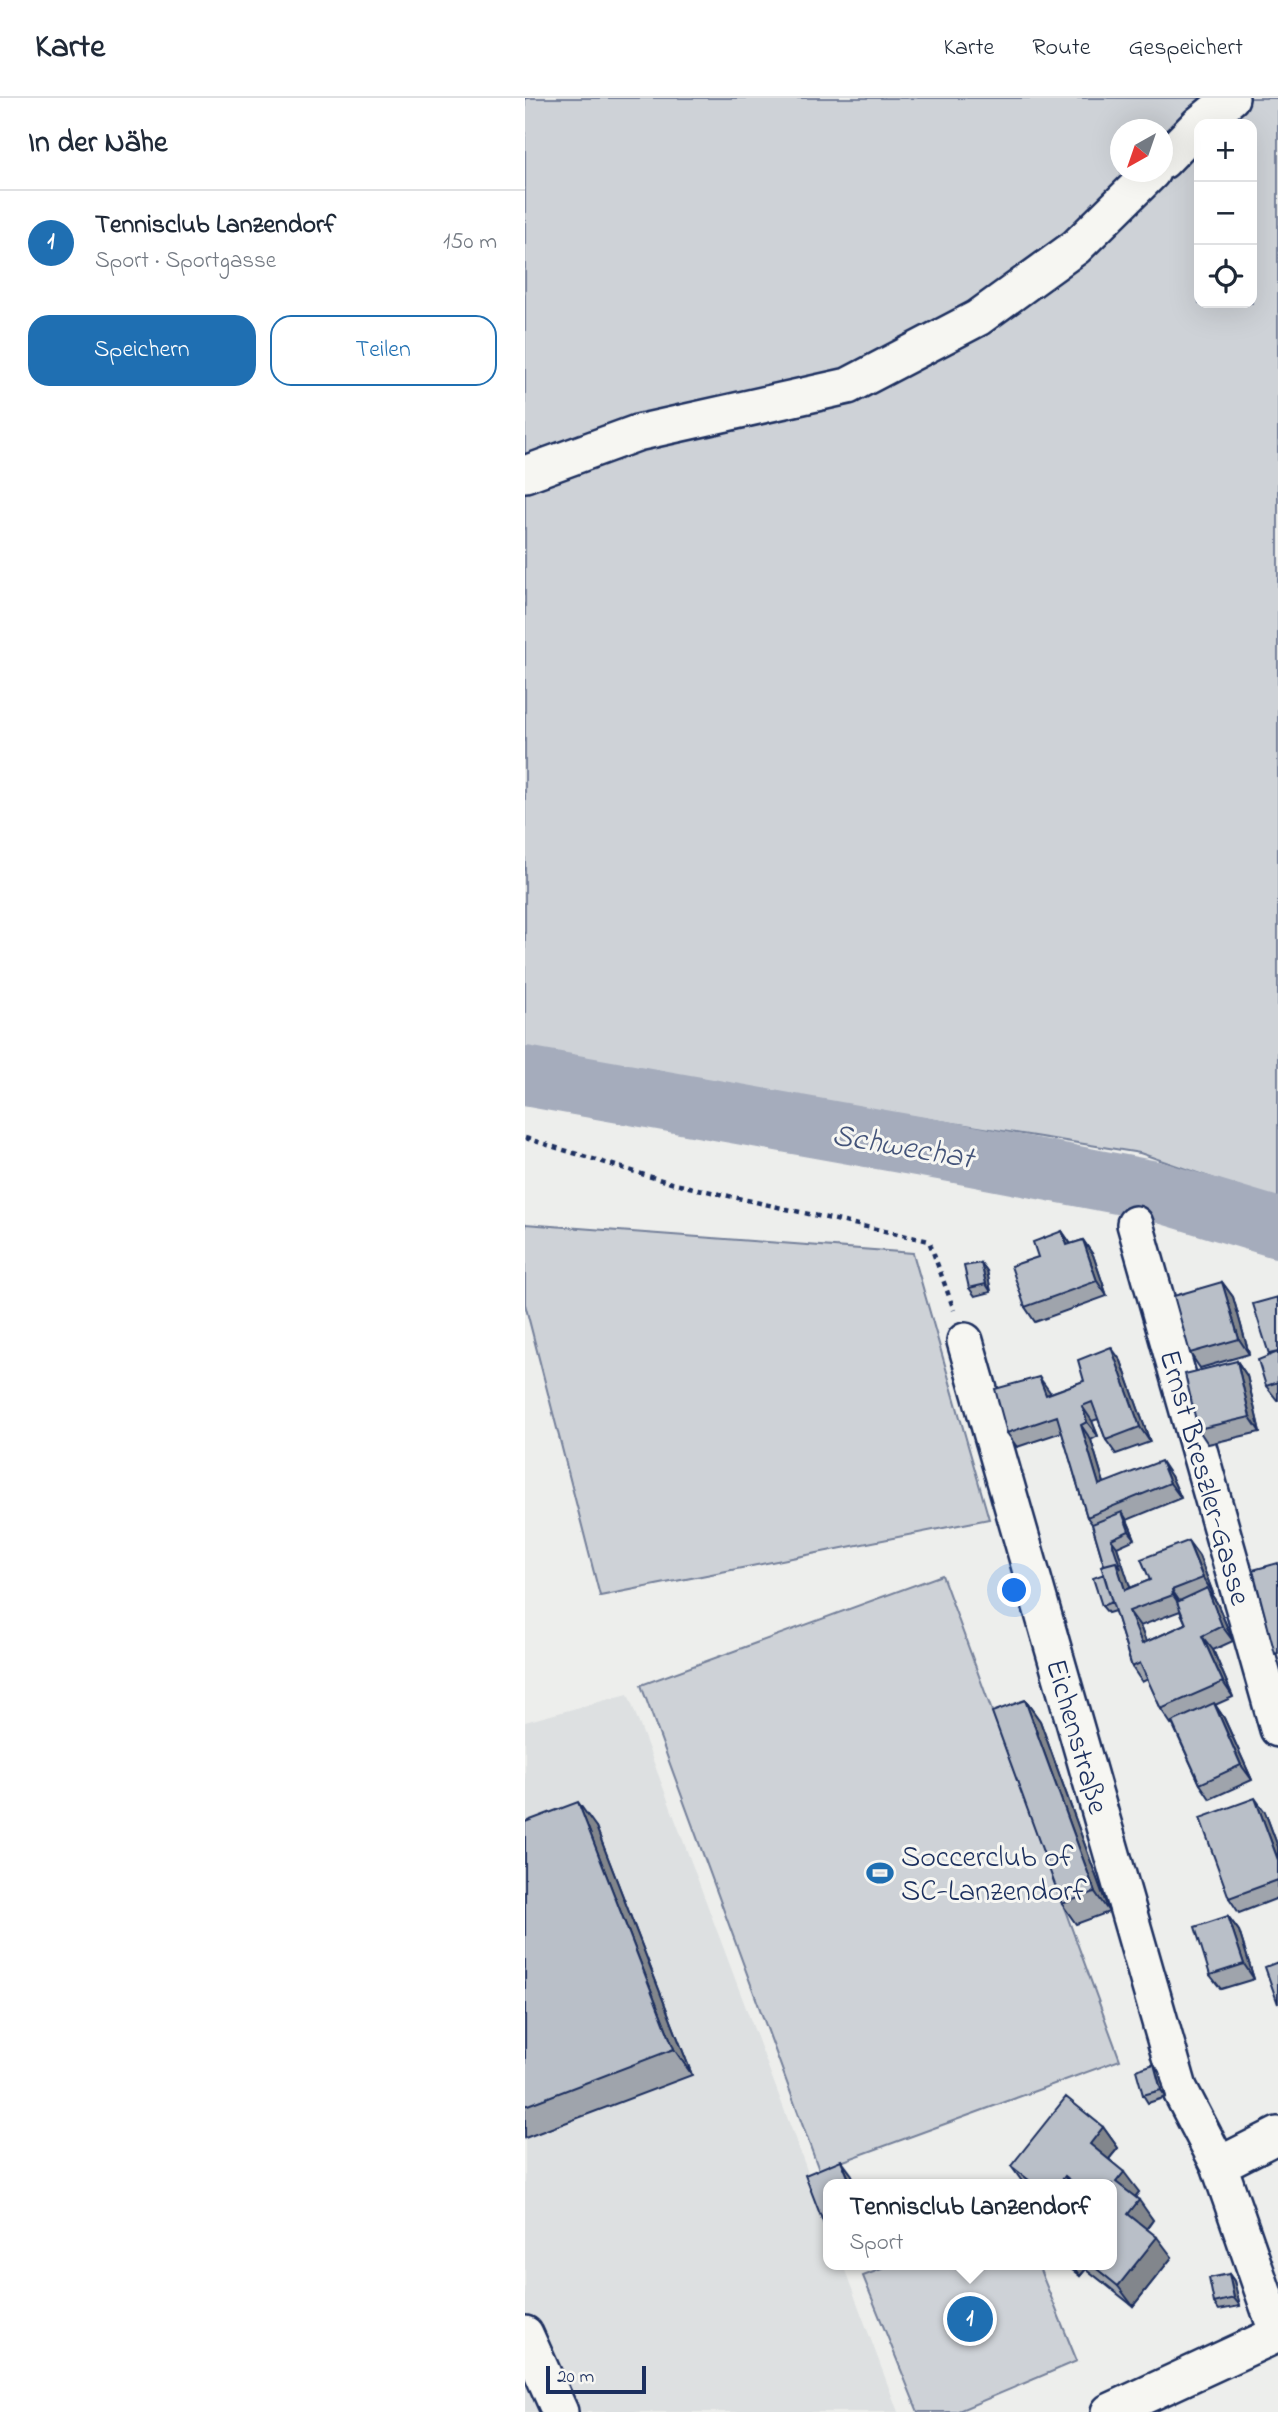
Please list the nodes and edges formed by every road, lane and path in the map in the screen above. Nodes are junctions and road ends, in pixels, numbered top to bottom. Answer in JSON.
{"nodes":[{"id":1,"x":1231,"y":98,"type":"edge"},
{"id":2,"x":1205,"y":119,"type":"edge"},
{"id":3,"x":1194,"y":129,"type":"edge"},
{"id":4,"x":1173,"y":151,"type":"edge"},
{"id":5,"x":1142,"y":182,"type":"edge"},
{"id":6,"x":525,"y":474,"type":"edge"},
{"id":7,"x":525,"y":1138,"type":"edge"},
{"id":8,"x":1135,"y":1224,"type":"dead end"},
{"id":9,"x":965,"y":1341,"type":"joint"},
{"id":10,"x":1278,"y":1729,"type":"edge"},
{"id":11,"x":1278,"y":2134,"type":"edge"},
{"id":12,"x":1219,"y":2165,"type":"junction"},
{"id":13,"x":525,"y":2334,"type":"edge"},
{"id":14,"x":1278,"y":2335,"type":"edge"},
{"id":15,"x":560,"y":2412,"type":"edge"},
{"id":16,"x":1109,"y":2412,"type":"edge"}],
"edges":[{"from":1,"to":2,"type":"street"},
{"from":3,"to":4,"type":"street"},
{"from":5,"to":6,"type":"street"},
{"from":7,"to":9,"type":"path"},
{"from":8,"to":10,"type":"street","name":"Ernst Breszler-Gasse"},
{"from":9,"to":12,"type":"street","name":"Eichenstraße"},
{"from":11,"to":12,"type":"street"},
{"from":12,"to":14,"type":"street","name":"Eichenstraße"},
{"from":13,"to":15,"type":"street"},
{"from":14,"to":16,"type":"street"}]}
